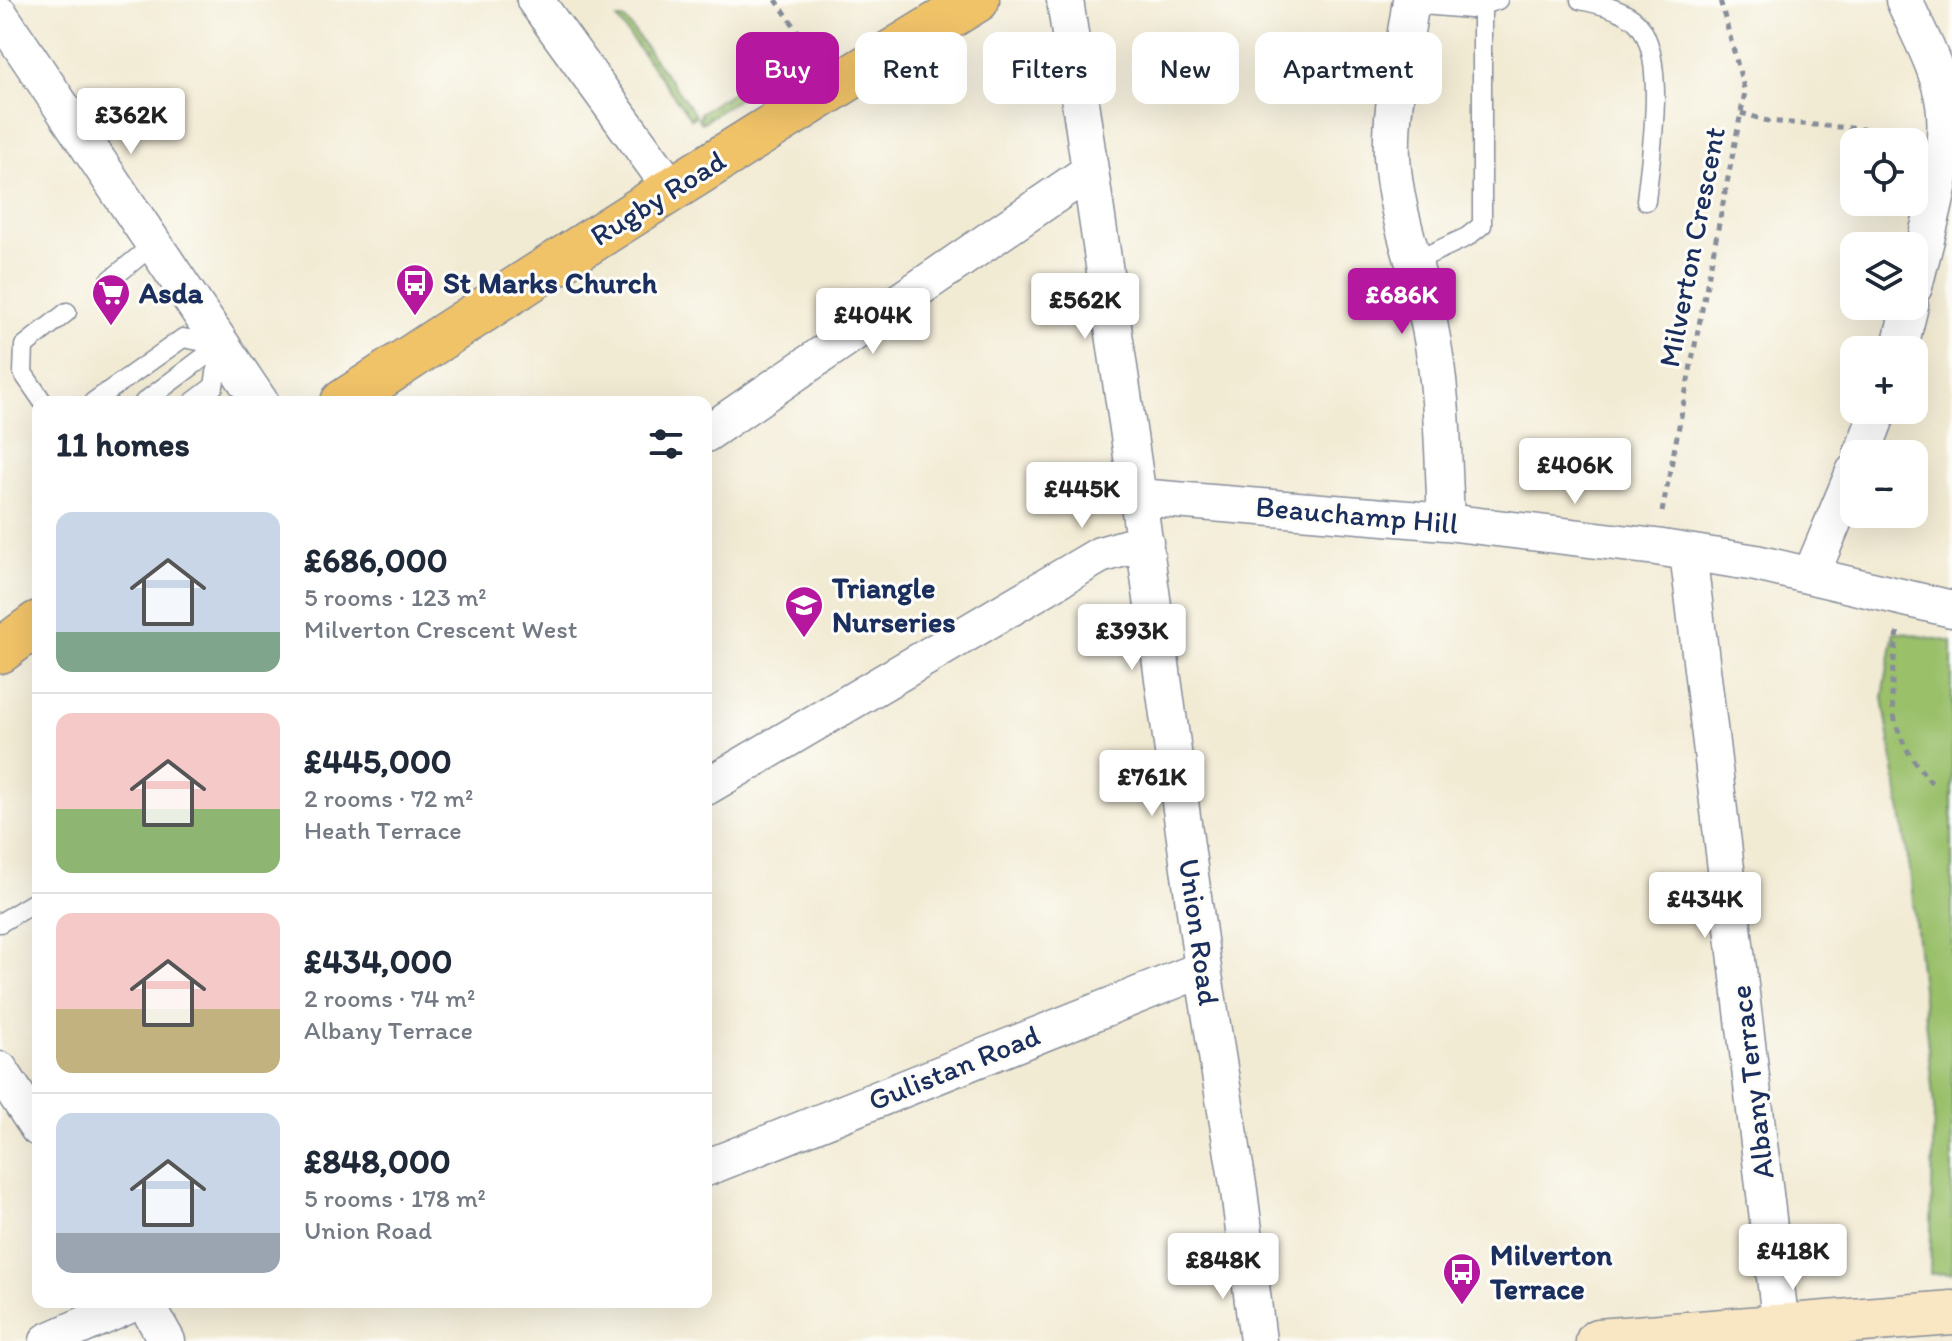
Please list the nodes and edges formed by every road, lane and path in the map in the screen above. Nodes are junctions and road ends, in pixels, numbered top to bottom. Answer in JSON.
{"nodes":[{"id":1,"x":535,"y":0,"type":"edge"},
{"id":2,"x":776,"y":0,"type":"edge"},
{"id":3,"x":977,"y":0,"type":"edge"},
{"id":4,"x":1065,"y":0,"type":"edge"},
{"id":5,"x":1580,"y":0,"type":"edge"},
{"id":6,"x":1720,"y":0,"type":"edge"},
{"id":7,"x":1904,"y":0,"type":"edge"},
{"id":8,"x":1411,"y":2,"type":"edge"},
{"id":9,"x":1490,"y":3,"type":"edge"},
{"id":10,"x":0,"y":15,"type":"edge"},
{"id":11,"x":799,"y":32,"type":"edge"},
{"id":12,"x":1741,"y":113,"type":"junction"},
{"id":13,"x":1851,"y":128,"type":"edge"},
{"id":14,"x":1090,"y":171,"type":"junction"},
{"id":15,"x":672,"y":189,"type":"junction"},
{"id":16,"x":1646,"y":201,"type":"dead end"},
{"id":17,"x":1927,"y":232,"type":"edge"},
{"id":18,"x":154,"y":244,"type":"junction"},
{"id":19,"x":1413,"y":262,"type":"junction"},
{"id":20,"x":109,"y":281,"type":"dead end"},
{"id":21,"x":67,"y":312,"type":"dead end"},
{"id":22,"x":220,"y":345,"type":"junction"},
{"id":23,"x":39,"y":396,"type":"edge"},
{"id":24,"x":101,"y":396,"type":"edge"},
{"id":25,"x":152,"y":396,"type":"edge"},
{"id":26,"x":201,"y":396,"type":"edge"},
{"id":27,"x":256,"y":396,"type":"edge"},
{"id":28,"x":352,"y":396,"type":"edge"},
{"id":29,"x":712,"y":430,"type":"edge"},
{"id":30,"x":1138,"y":497,"type":"junction"},
{"id":31,"x":1664,"y":505,"type":"dead end"},
{"id":32,"x":1840,"y":506,"type":"edge"},
{"id":33,"x":1446,"y":522,"type":"junction"},
{"id":34,"x":1145,"y":542,"type":"junction"},
{"id":35,"x":1688,"y":552,"type":"junction"},
{"id":36,"x":1811,"y":575,"type":"junction"},
{"id":37,"x":1952,"y":609,"type":"edge"},
{"id":38,"x":32,"y":627,"type":"edge"},
{"id":39,"x":1899,"y":627,"type":"dead end"},
{"id":40,"x":0,"y":651,"type":"edge"},
{"id":41,"x":712,"y":783,"type":"edge"},
{"id":42,"x":1934,"y":785,"type":"dead end"},
{"id":43,"x":32,"y":904,"type":"edge"},
{"id":44,"x":0,"y":923,"type":"edge"},
{"id":45,"x":1203,"y":969,"type":"junction"},
{"id":46,"x":0,"y":1070,"type":"edge"},
{"id":47,"x":32,"y":1119,"type":"edge"},
{"id":48,"x":712,"y":1166,"type":"edge"},
{"id":49,"x":122,"y":1308,"type":"edge"},
{"id":50,"x":148,"y":1308,"type":"edge"},
{"id":51,"x":1952,"y":1313,"type":"edge"},
{"id":52,"x":1781,"y":1327,"type":"junction"},
{"id":53,"x":1874,"y":1330,"type":"edge"},
{"id":54,"x":48,"y":1341,"type":"edge"},
{"id":55,"x":167,"y":1341,"type":"edge"},
{"id":56,"x":1258,"y":1341,"type":"edge"},
{"id":57,"x":1598,"y":1341,"type":"edge"}],
"edges":[{"from":1,"to":15,"type":"street"},
{"from":2,"to":11,"type":"path"},
{"from":3,"to":15,"type":"main road","name":"Rugby Road"},
{"from":4,"to":14,"type":"street","name":"Union Road"},
{"from":5,"to":16,"type":"lane"},
{"from":6,"to":12,"type":"path","name":"Milverton Crescent"},
{"from":7,"to":17,"type":"street"},
{"from":8,"to":9,"type":"lane"},
{"from":8,"to":19,"type":"street"},
{"from":9,"to":19,"type":"lane"},
{"from":10,"to":18,"type":"street"},
{"from":12,"to":13,"type":"path"},
{"from":12,"to":31,"type":"path","name":"Milverton Crescent"},
{"from":14,"to":29,"type":"street"},
{"from":14,"to":30,"type":"street","name":"Union Road"},
{"from":15,"to":28,"type":"main road","name":"Rugby Road"},
{"from":18,"to":20,"type":"lane"},
{"from":18,"to":22,"type":"street"},
{"from":19,"to":33,"type":"street"},
{"from":21,"to":23,"type":"lane"},
{"from":22,"to":24,"type":"lane"},
{"from":22,"to":25,"type":"lane"},
{"from":22,"to":26,"type":"lane"},
{"from":22,"to":27,"type":"street"},
{"from":30,"to":33,"type":"street","name":"Beauchamp Hill"},
{"from":30,"to":34,"type":"street","name":"Union Road"},
{"from":32,"to":36,"type":"street"},
{"from":33,"to":35,"type":"street","name":"Beauchamp Hill"},
{"from":34,"to":41,"type":"street"},
{"from":34,"to":45,"type":"street","name":"Union Road"},
{"from":35,"to":36,"type":"street","name":"Beauchamp Hill"},
{"from":35,"to":52,"type":"street","name":"Albany Terrace"},
{"from":36,"to":37,"type":"street","name":"Beauchamp Hill"},
{"from":38,"to":40,"type":"main road"},
{"from":39,"to":42,"type":"path"},
{"from":43,"to":44,"type":"lane"},
{"from":45,"to":48,"type":"street","name":"Gulistan Road"},
{"from":45,"to":56,"type":"street","name":"Union Road"},
{"from":46,"to":47,"type":"street"},
{"from":49,"to":54,"type":"street"},
{"from":50,"to":55,"type":"street"},
{"from":51,"to":53,"type":"main road"},
{"from":52,"to":53,"type":"main road"},
{"from":52,"to":57,"type":"main road"}]}
